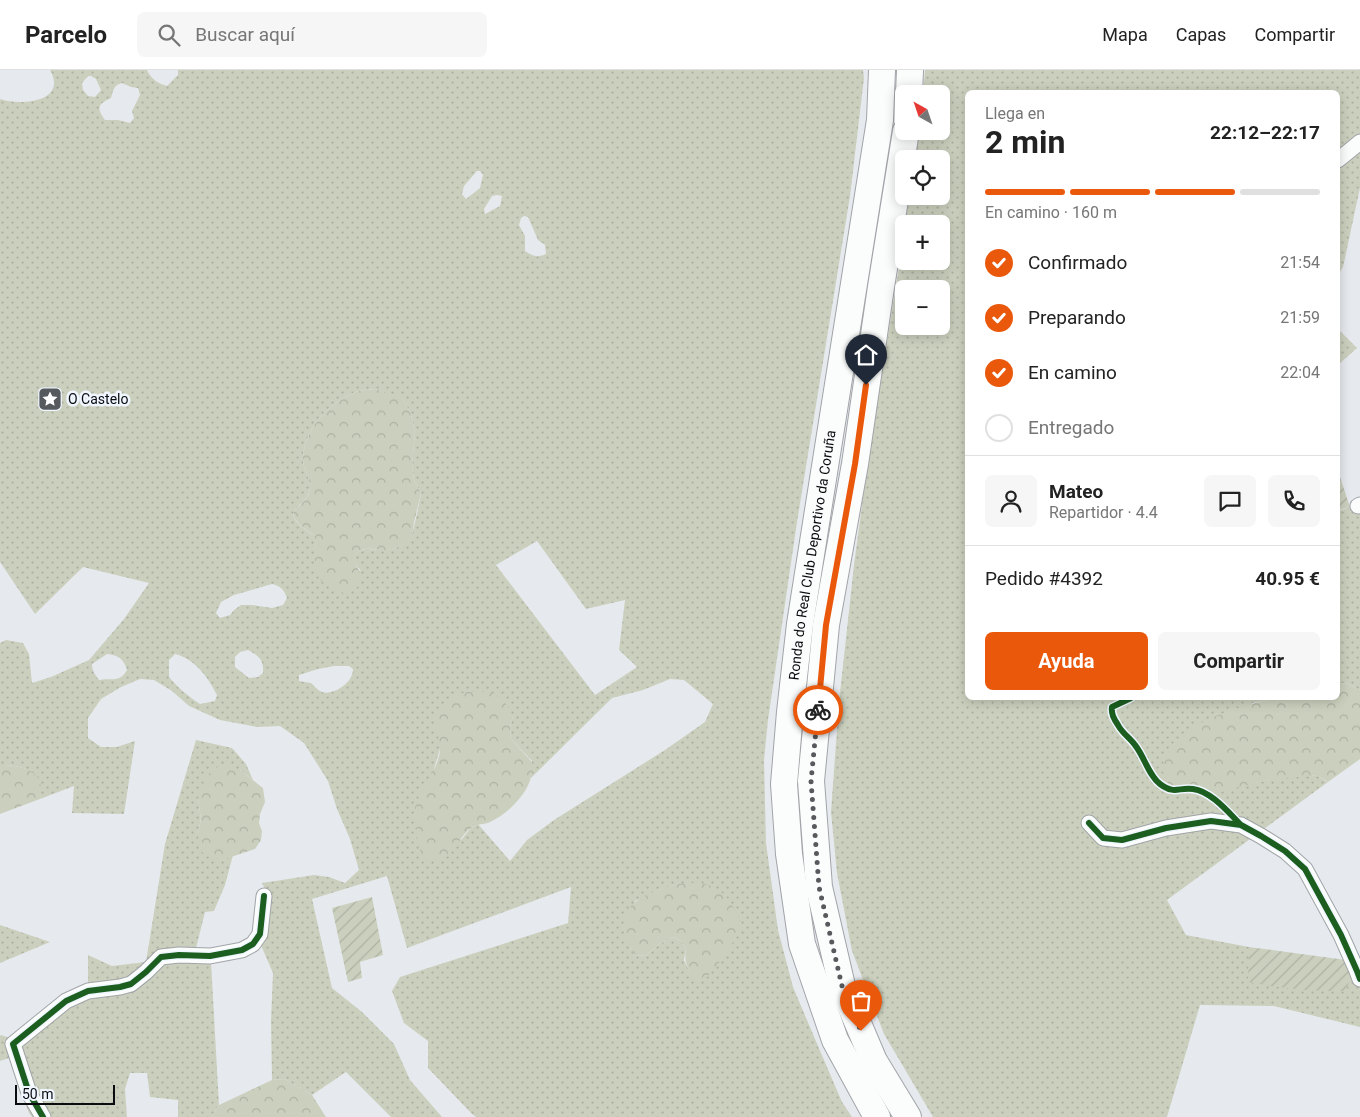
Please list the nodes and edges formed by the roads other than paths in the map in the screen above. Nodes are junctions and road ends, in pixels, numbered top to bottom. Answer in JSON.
{"nodes":[{"id":1,"x":882,"y":70,"type":"edge"},
{"id":2,"x":910,"y":70,"type":"edge"},
{"id":3,"x":909,"y":85,"type":"edge"},
{"id":4,"x":905,"y":140,"type":"edge"},
{"id":5,"x":1360,"y":142,"type":"edge"},
{"id":6,"x":1340,"y":158,"type":"edge"},
{"id":7,"x":1089,"y":823,"type":"dead end"},
{"id":8,"x":264,"y":896,"type":"dead end"},
{"id":9,"x":1359,"y":974,"type":"edge"},
{"id":10,"x":6,"y":1043,"type":"edge"},
{"id":11,"x":42,"y":1117,"type":"edge"},
{"id":12,"x":877,"y":1117,"type":"edge"},
{"id":13,"x":908,"y":1117,"type":"edge"}],
"edges":[{"from":1,"to":12,"type":"highway","name":"Ronda do Real Club Deportivo da Coruña"},
{"from":2,"to":3,"type":"highway"},
{"from":4,"to":13,"type":"highway","name":"Ronda do Real Club Deportivo da Coruña"},
{"from":5,"to":6,"type":"street"},
{"from":7,"to":9,"type":"street"},
{"from":8,"to":10,"type":"street"},
{"from":10,"to":11,"type":"street"}]}
